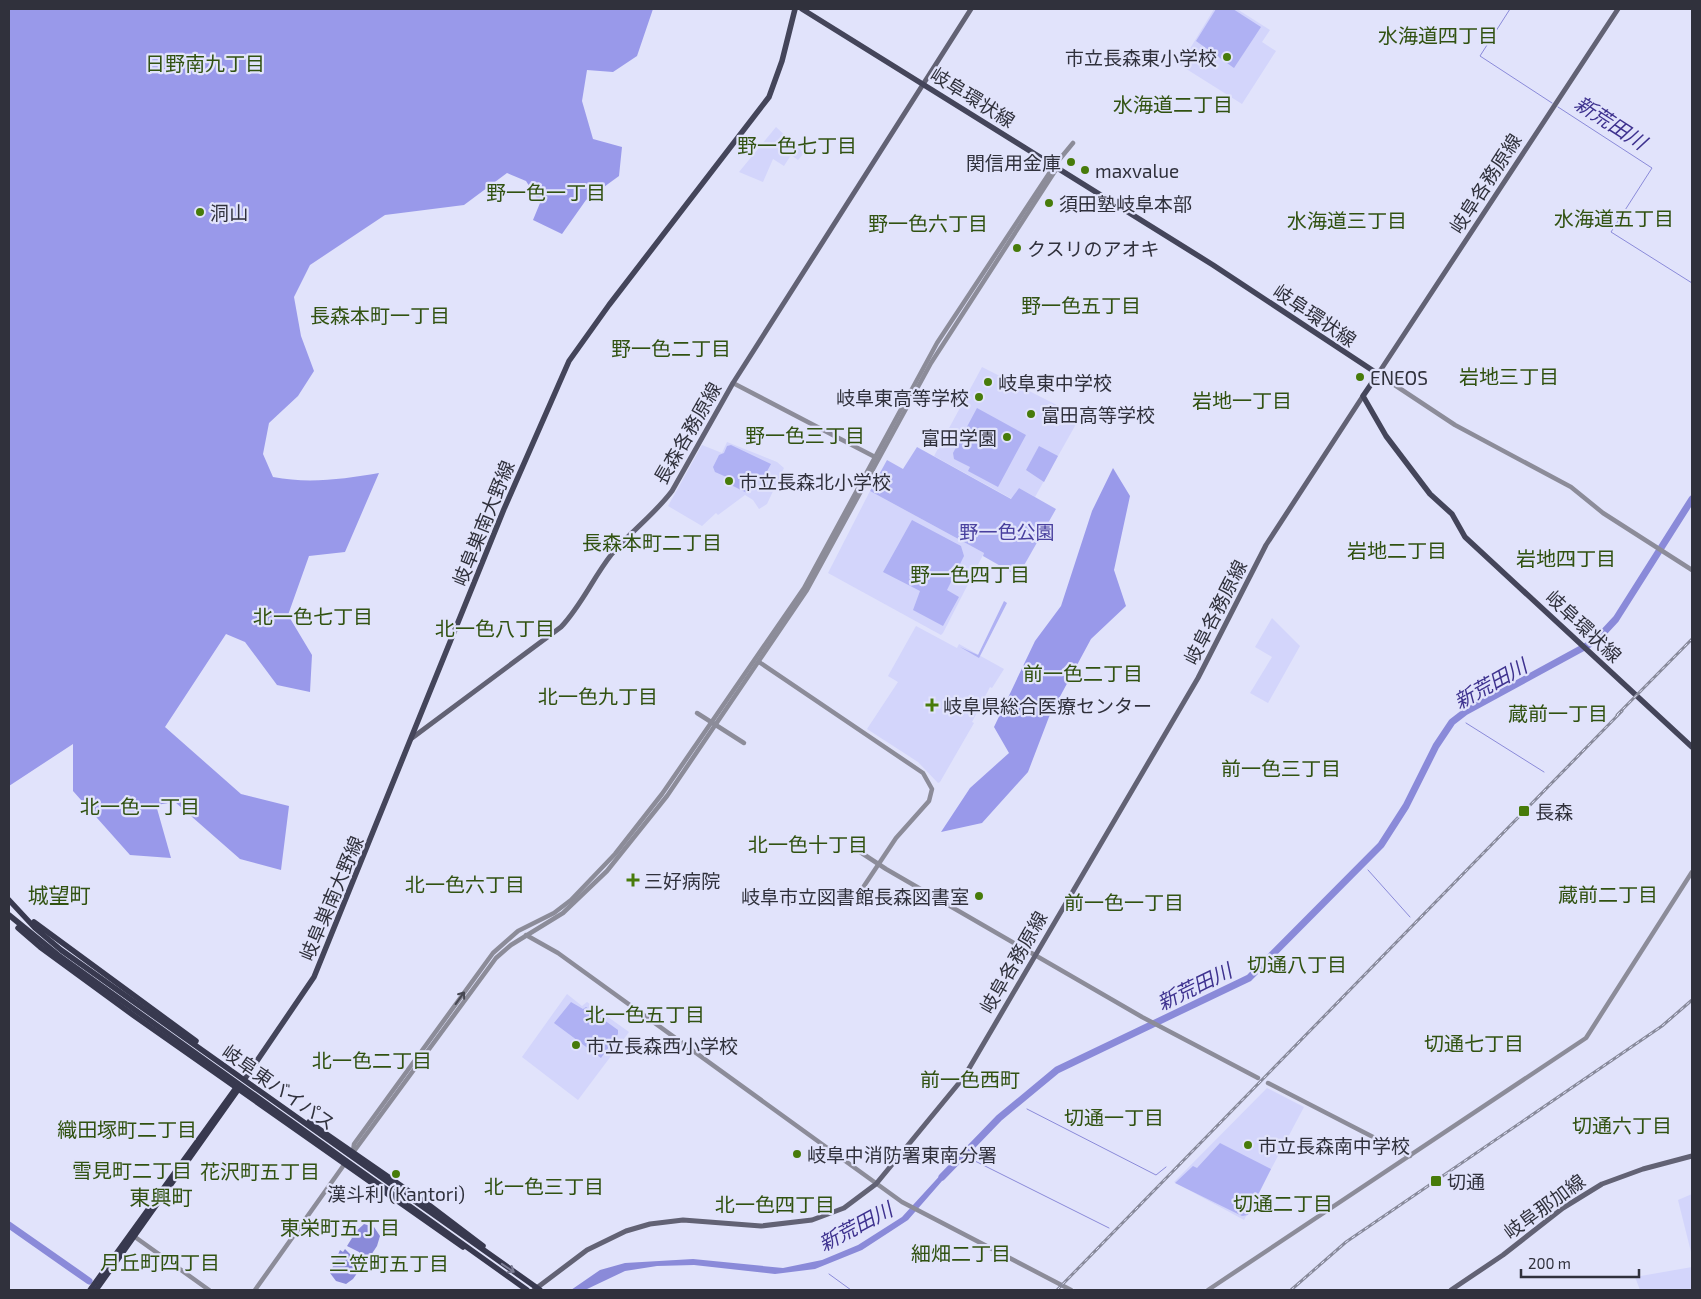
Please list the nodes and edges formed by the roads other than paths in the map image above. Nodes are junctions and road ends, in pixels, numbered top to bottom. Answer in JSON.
{"nodes":[{"id":1,"x":794,"y":9,"type":"edge"},
{"id":2,"x":802,"y":9,"type":"edge"},
{"id":3,"x":971,"y":9,"type":"edge"},
{"id":4,"x":1618,"y":9,"type":"edge"},
{"id":5,"x":923,"y":84,"type":"junction"},
{"id":6,"x":1073,"y":143,"type":"dead end"},
{"id":7,"x":1055,"y":167,"type":"junction"},
{"id":8,"x":1378,"y":374,"type":"junction"},
{"id":9,"x":734,"y":383,"type":"junction"},
{"id":10,"x":1363,"y":396,"type":"junction"},
{"id":11,"x":877,"y":458,"type":"junction"},
{"id":12,"x":1692,"y":570,"type":"edge"},
{"id":13,"x":759,"y":662,"type":"junction"},
{"id":14,"x":697,"y":713,"type":"dead end"},
{"id":15,"x":714,"y":724,"type":"junction"},
{"id":16,"x":412,"y":738,"type":"junction"},
{"id":17,"x":744,"y":743,"type":"dead end"},
{"id":18,"x":1692,"y":747,"type":"edge"},
{"id":19,"x":854,"y":848,"type":"dead end"},
{"id":20,"x":878,"y":865,"type":"junction"},
{"id":21,"x":1692,"y":872,"type":"edge"},
{"id":22,"x":864,"y":886,"type":"dead end"},
{"id":23,"x":9,"y":900,"type":"edge"},
{"id":24,"x":13,"y":905,"type":"junction"},
{"id":25,"x":9,"y":915,"type":"edge"},
{"id":26,"x":9,"y":920,"type":"edge"},
{"id":27,"x":526,"y":934,"type":"junction"},
{"id":28,"x":1035,"y":954,"type":"junction"},
{"id":29,"x":246,"y":1077,"type":"junction"},
{"id":30,"x":1258,"y":1078,"type":"dead end"},
{"id":31,"x":1268,"y":1083,"type":"dead end"},
{"id":32,"x":237,"y":1089,"type":"junction"},
{"id":33,"x":353,"y":1152,"type":"junction"},
{"id":34,"x":1410,"y":1156,"type":"junction"},
{"id":35,"x":1692,"y":1156,"type":"edge"},
{"id":36,"x":344,"y":1165,"type":"junction"},
{"id":37,"x":876,"y":1184,"type":"junction"},
{"id":38,"x":395,"y":1192,"type":"junction"},
{"id":39,"x":135,"y":1237,"type":"junction"},
{"id":40,"x":481,"y":1256,"type":"junction"},
{"id":41,"x":494,"y":1258,"type":"junction"},
{"id":42,"x":537,"y":1289,"type":"edge"},
{"id":43,"x":90,"y":1290,"type":"edge"},
{"id":44,"x":96,"y":1290,"type":"edge"},
{"id":45,"x":209,"y":1290,"type":"edge"},
{"id":46,"x":255,"y":1290,"type":"edge"},
{"id":47,"x":527,"y":1290,"type":"edge"},
{"id":48,"x":1071,"y":1290,"type":"edge"},
{"id":49,"x":1208,"y":1290,"type":"edge"},
{"id":50,"x":1451,"y":1290,"type":"edge"}],
"edges":[{"from":1,"to":16,"type":"main road","name":"岐阜巣南大野線"},
{"from":2,"to":5,"type":"main road","name":"岐阜環状線"},
{"from":3,"to":5,"type":"main road","name":"長森各務原線"},
{"from":4,"to":8,"type":"main road","name":"岐阜各務原線"},
{"from":5,"to":7,"type":"main road","name":"岐阜環状線"},
{"from":5,"to":9,"type":"main road","name":"長森各務原線"},
{"from":6,"to":7,"type":"street"},
{"from":7,"to":8,"type":"main road","name":"岐阜環状線"},
{"from":7,"to":11,"type":"street"},
{"from":8,"to":10,"type":"main road"},
{"from":8,"to":12,"type":"street"},
{"from":9,"to":11,"type":"street"},
{"from":9,"to":16,"type":"main road","name":"長森各務原線"},
{"from":10,"to":18,"type":"main road","name":"岐阜環状線"},
{"from":10,"to":28,"type":"main road","name":"岐阜各務原線"},
{"from":11,"to":13,"type":"street"},
{"from":11,"to":15,"type":"street"},
{"from":13,"to":15,"type":"street"},
{"from":13,"to":20,"type":"street"},
{"from":14,"to":15,"type":"street"},
{"from":15,"to":17,"type":"street"},
{"from":15,"to":27,"type":"street"},
{"from":33,"to":15,"type":"street","one_way":true},
{"from":16,"to":29,"type":"main road","name":"岐阜巣南大野線"},
{"from":19,"to":20,"type":"street"},
{"from":20,"to":22,"type":"street"},
{"from":20,"to":28,"type":"street"},
{"from":21,"to":34,"type":"street"},
{"from":23,"to":24,"type":"highway","name":"岐阜東バイパス"},
{"from":24,"to":29,"type":"highway"},
{"from":24,"to":38,"type":"highway","name":"岐阜東バイパス"},
{"from":25,"to":38,"type":"highway","name":"岐阜東バイパス"},
{"from":26,"to":32,"type":"highway"},
{"from":27,"to":33,"type":"street"},
{"from":27,"to":37,"type":"street"},
{"from":28,"to":30,"type":"street"},
{"from":28,"to":37,"type":"main road","name":"岐阜各務原線"},
{"from":29,"to":32,"type":"highway"},
{"from":29,"to":33,"type":"highway"},
{"from":31,"to":34,"type":"street"},
{"from":32,"to":36,"type":"highway"},
{"from":32,"to":39,"type":"highway"},
{"from":32,"to":43,"type":"highway"},
{"from":33,"to":36,"type":"street"},
{"from":33,"to":41,"type":"highway"},
{"from":34,"to":49,"type":"street"},
{"from":35,"to":50,"type":"main road","name":"岐阜那加線"},
{"from":36,"to":40,"type":"highway"},
{"from":36,"to":46,"type":"street"},
{"from":37,"to":42,"type":"main road","name":"岐阜各務原線"},
{"from":37,"to":48,"type":"street"},
{"from":38,"to":40,"type":"highway","name":"岐阜東バイパス"},
{"from":38,"to":41,"type":"highway","name":"岐阜東バイパス"},
{"from":39,"to":44,"type":"highway"},
{"from":39,"to":45,"type":"street"},
{"from":40,"to":47,"type":"highway","name":"岐阜東バイパス"},
{"from":41,"to":42,"type":"highway","name":"岐阜東バイパス","one_way":true}]}
